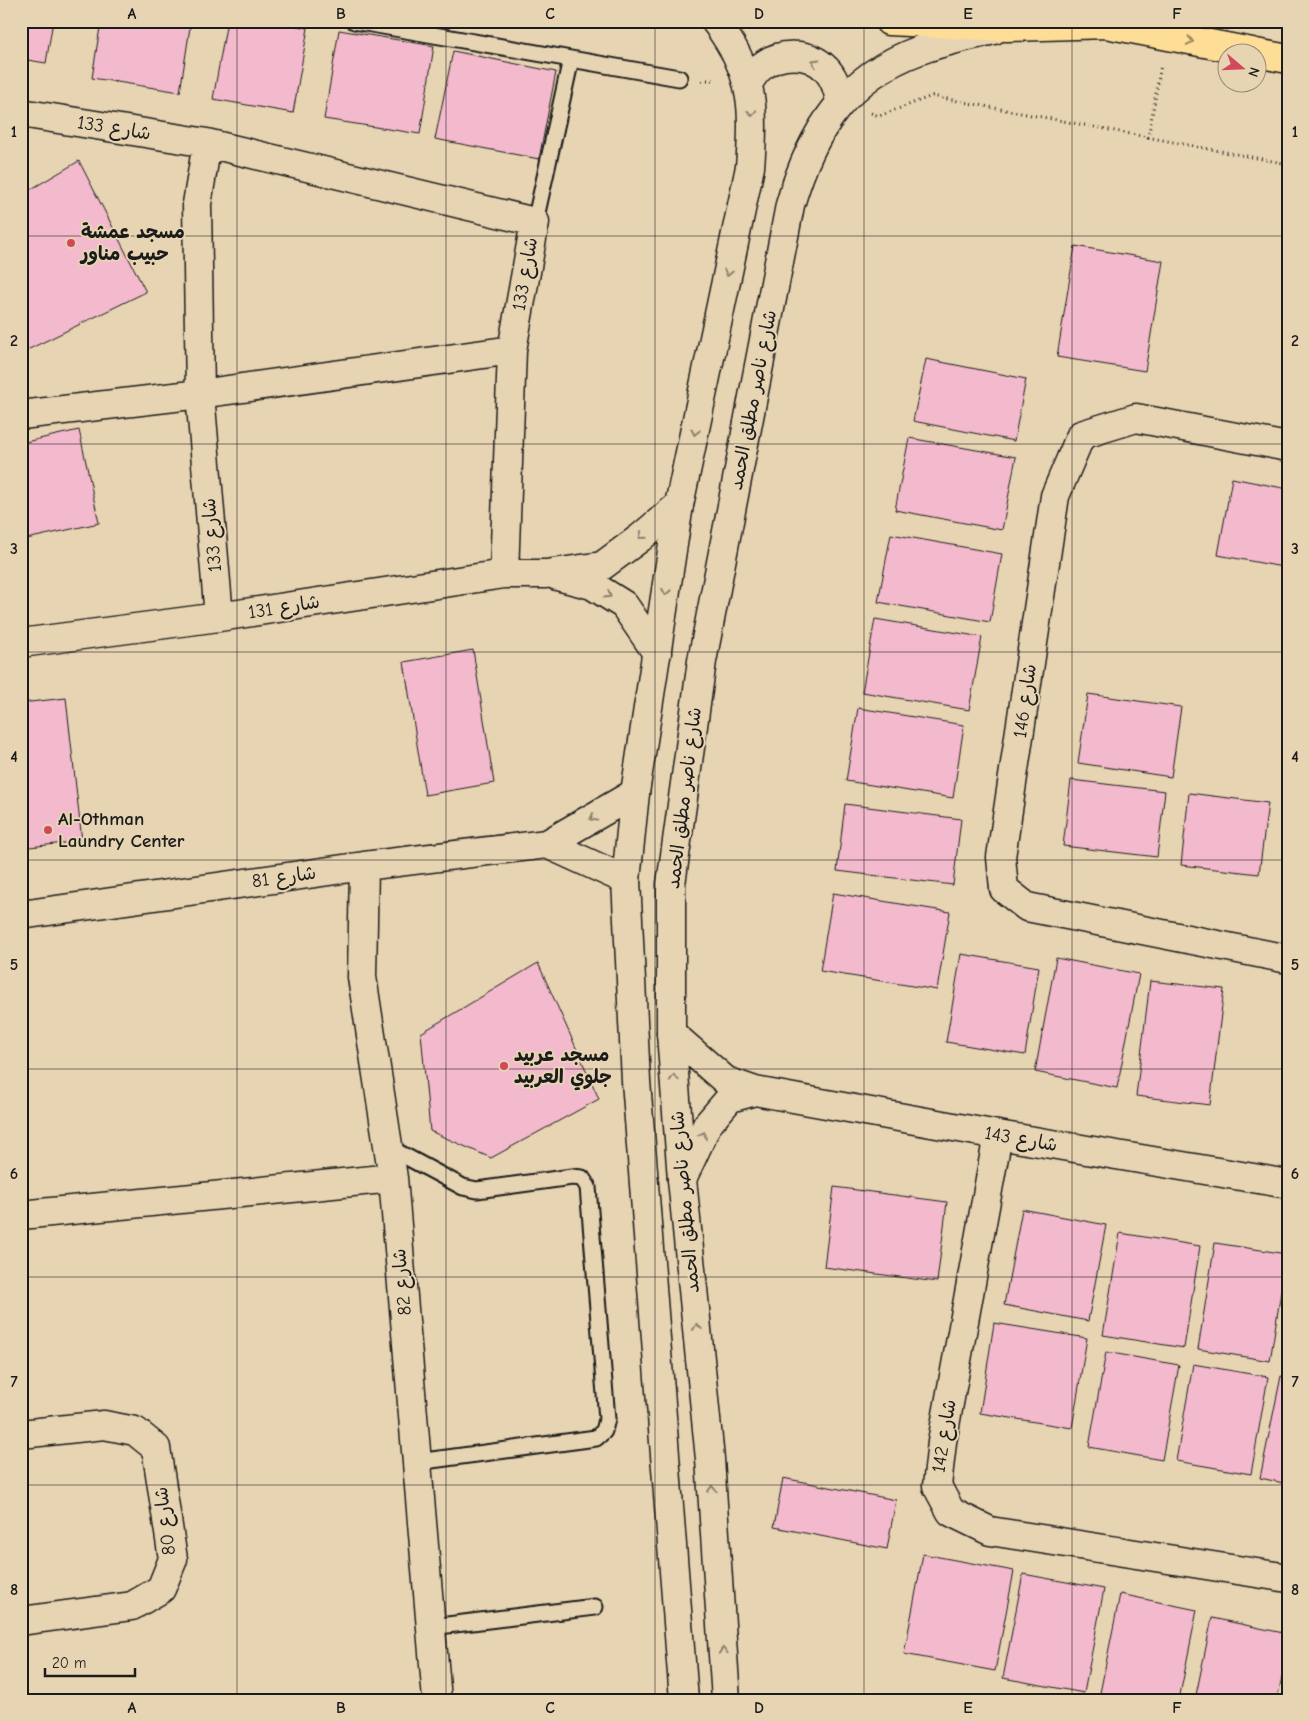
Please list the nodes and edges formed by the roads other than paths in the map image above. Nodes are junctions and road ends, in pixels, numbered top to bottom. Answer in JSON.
{"nodes":[{"id":1,"x":354,"y":21,"type":"edge"},
{"id":2,"x":715,"y":21,"type":"edge"},
{"id":3,"x":889,"y":21,"type":"edge"},
{"id":4,"x":1099,"y":23,"type":"edge"},
{"id":5,"x":1007,"y":28,"type":"junction"},
{"id":6,"x":1216,"y":45,"type":"edge"},
{"id":7,"x":1266,"y":55,"type":"edge"},
{"id":8,"x":571,"y":59,"type":"junction"},
{"id":9,"x":1288,"y":59,"type":"edge"},
{"id":10,"x":679,"y":78,"type":"dead end"},
{"id":11,"x":749,"y":82,"type":"junction"},
{"id":12,"x":840,"y":102,"type":"junction"},
{"id":13,"x":21,"y":113,"type":"edge"},
{"id":14,"x":207,"y":143,"type":"junction"},
{"id":15,"x":535,"y":222,"type":"junction"},
{"id":16,"x":512,"y":350,"type":"junction"},
{"id":17,"x":200,"y":394,"type":"junction"},
{"id":18,"x":21,"y":415,"type":"edge"},
{"id":19,"x":1288,"y":447,"type":"edge"},
{"id":20,"x":679,"y":505,"type":"junction"},
{"id":21,"x":504,"y":574,"type":"junction"},
{"id":22,"x":546,"y":574,"type":"junction"},
{"id":23,"x":219,"y":617,"type":"junction"},
{"id":24,"x":21,"y":643,"type":"edge"},
{"id":25,"x":657,"y":653,"type":"junction"},
{"id":26,"x":635,"y":793,"type":"junction"},
{"id":27,"x":547,"y":844,"type":"junction"},
{"id":28,"x":364,"y":866,"type":"junction"},
{"id":29,"x":626,"y":880,"type":"junction"},
{"id":30,"x":21,"y":915,"type":"edge"},
{"id":31,"x":1288,"y":959,"type":"edge"},
{"id":32,"x":671,"y":1033,"type":"junction"},
{"id":33,"x":755,"y":1091,"type":"junction"},
{"id":34,"x":998,"y":1135,"type":"junction"},
{"id":35,"x":388,"y":1147,"type":"junction"},
{"id":36,"x":393,"y":1178,"type":"junction"},
{"id":37,"x":682,"y":1179,"type":"junction"},
{"id":38,"x":1288,"y":1184,"type":"edge"},
{"id":39,"x":21,"y":1215,"type":"edge"},
{"id":40,"x":21,"y":1434,"type":"edge"},
{"id":41,"x":710,"y":1459,"type":"junction"},
{"id":42,"x":666,"y":1460,"type":"junction"},
{"id":43,"x":417,"y":1462,"type":"junction"},
{"id":44,"x":1288,"y":1578,"type":"edge"},
{"id":45,"x":595,"y":1607,"type":"dead end"},
{"id":46,"x":21,"y":1620,"type":"edge"},
{"id":47,"x":431,"y":1627,"type":"junction"},
{"id":48,"x":731,"y":1699,"type":"edge"},
{"id":49,"x":437,"y":1700,"type":"edge"},
{"id":50,"x":684,"y":1700,"type":"edge"}],
"edges":[{"from":1,"to":8,"type":"lane"},
{"from":2,"to":11,"type":"street","name":"شارع ناصر مطلق الحمد"},
{"from":3,"to":5,"type":"main road"},
{"from":4,"to":5,"type":"main road"},
{"from":4,"to":6,"type":"main road","one_way":true},
{"from":5,"to":12,"type":"street","name":"شارع ناصر مطلق الحمد"},
{"from":7,"to":9,"type":"main road"},
{"from":8,"to":10,"type":"lane"},
{"from":8,"to":15,"type":"lane"},
{"from":12,"to":11,"type":"street","one_way":true},
{"from":11,"to":20,"type":"street","name":"شارع ناصر مطلق الحمد","one_way":true},
{"from":12,"to":32,"type":"street","name":"شارع ناصر مطلق الحمد"},
{"from":13,"to":14,"type":"street","name":"شارع 133"},
{"from":14,"to":15,"type":"street","name":"شارع 133"},
{"from":14,"to":17,"type":"street","name":"شارع 133"},
{"from":15,"to":16,"type":"street","name":"شارع 133"},
{"from":16,"to":17,"type":"street"},
{"from":16,"to":21,"type":"street","name":"شارع 133"},
{"from":17,"to":18,"type":"street"},
{"from":17,"to":23,"type":"street","name":"شارع 133"},
{"from":19,"to":31,"type":"street","name":"شارع 146"},
{"from":20,"to":22,"type":"street","name":"شارع 131","one_way":true},
{"from":20,"to":25,"type":"street","name":"شارع ناصر مطلق الحمد","one_way":true},
{"from":21,"to":22,"type":"street","name":"شارع 131"},
{"from":21,"to":23,"type":"street","name":"شارع 131"},
{"from":22,"to":25,"type":"street","name":"شارع 131","one_way":true},
{"from":23,"to":24,"type":"street","name":"شارع 131"},
{"from":25,"to":26,"type":"street","name":"شارع ناصر مطلق الحمد"},
{"from":26,"to":27,"type":"street","name":"شارع 81","one_way":true},
{"from":26,"to":29,"type":"street","name":"شارع ناصر مطلق الحمد"},
{"from":27,"to":28,"type":"street","name":"شارع 81"},
{"from":27,"to":29,"type":"street"},
{"from":28,"to":30,"type":"street","name":"شارع 81"},
{"from":28,"to":35,"type":"street","name":"شارع 82"},
{"from":29,"to":42,"type":"street","name":"شارع ناصر مطلق الحمد"},
{"from":32,"to":33,"type":"street","name":"شارع 143"},
{"from":37,"to":32,"type":"street","name":"شارع ناصر مطلق الحمد","one_way":true},
{"from":33,"to":34,"type":"street","name":"شارع 143"},
{"from":37,"to":33,"type":"street","name":"شارع 143","one_way":true},
{"from":34,"to":38,"type":"street","name":"شارع 143"},
{"from":34,"to":44,"type":"street","name":"شارع 142"},
{"from":35,"to":36,"type":"street","name":"شارع 82"},
{"from":35,"to":43,"type":"lane"},
{"from":36,"to":39,"type":"street"},
{"from":36,"to":43,"type":"street","name":"شارع 82"},
{"from":41,"to":37,"type":"street","name":"شارع ناصر مطلق الحمد","one_way":true},
{"from":40,"to":46,"type":"street","name":"شارع 80"},
{"from":41,"to":42,"type":"street"},
{"from":48,"to":41,"type":"street","name":"شارع ناصر مطلق الحمد","one_way":true},
{"from":42,"to":50,"type":"street","name":"شارع ناصر مطلق الحمد"},
{"from":43,"to":47,"type":"street","name":"شارع 82"},
{"from":45,"to":47,"type":"lane"},
{"from":47,"to":49,"type":"street","name":"شارع 82"}]}
